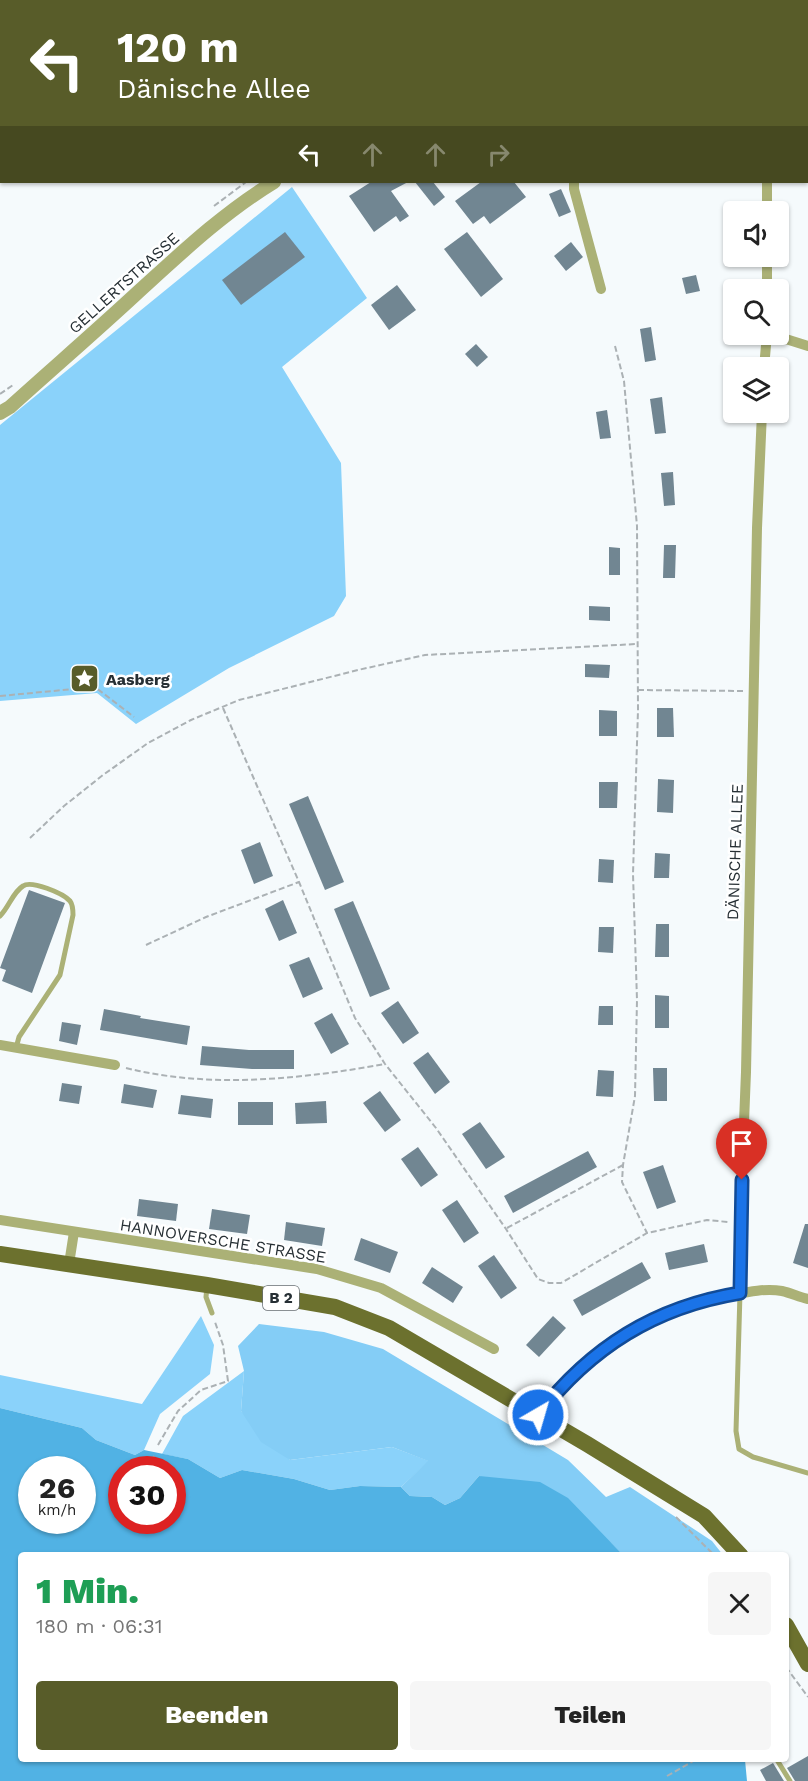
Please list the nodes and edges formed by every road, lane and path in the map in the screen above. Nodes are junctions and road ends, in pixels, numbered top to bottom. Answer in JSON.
{"nodes":[{"id":1,"x":273,"y":183,"type":"edge"},
{"id":2,"x":574,"y":183,"type":"edge"},
{"id":3,"x":767,"y":183,"type":"edge"},
{"id":4,"x":767,"y":201,"type":"edge"},
{"id":5,"x":600,"y":289,"type":"dead end"},
{"id":6,"x":789,"y":340,"type":"edge"},
{"id":7,"x":615,"y":346,"type":"dead end"},
{"id":8,"x":808,"y":346,"type":"edge"},
{"id":9,"x":0,"y":413,"type":"edge"},
{"id":10,"x":762,"y":423,"type":"edge"},
{"id":11,"x":637,"y":645,"type":"junction"},
{"id":12,"x":638,"y":690,"type":"junction"},
{"id":13,"x":755,"y":691,"type":"junction"},
{"id":14,"x":0,"y":696,"type":"edge"},
{"id":15,"x":223,"y":708,"type":"junction"},
{"id":16,"x":134,"y":717,"type":"dead end"},
{"id":17,"x":30,"y":838,"type":"dead end"},
{"id":18,"x":299,"y":882,"type":"junction"},
{"id":19,"x":0,"y":916,"type":"edge"},
{"id":20,"x":146,"y":945,"type":"dead end"},
{"id":21,"x":0,"y":1046,"type":"edge"},
{"id":22,"x":15,"y":1048,"type":"junction"},
{"id":23,"x":385,"y":1064,"type":"junction"},
{"id":24,"x":115,"y":1065,"type":"joint"},
{"id":25,"x":623,"y":1165,"type":"junction"},
{"id":26,"x":0,"y":1220,"type":"edge"},
{"id":27,"x":740,"y":1223,"type":"junction"},
{"id":28,"x":506,"y":1228,"type":"junction"},
{"id":29,"x":74,"y":1232,"type":"junction"},
{"id":30,"x":647,"y":1233,"type":"junction"},
{"id":31,"x":0,"y":1254,"type":"edge"},
{"id":32,"x":69,"y":1264,"type":"junction"},
{"id":33,"x":207,"y":1285,"type":"junction"},
{"id":34,"x":740,"y":1293,"type":"junction"},
{"id":35,"x":808,"y":1299,"type":"edge"},
{"id":36,"x":212,"y":1313,"type":"joint"},
{"id":37,"x":494,"y":1349,"type":"dead end"},
{"id":38,"x":538,"y":1415,"type":"junction"},
{"id":39,"x":158,"y":1445,"type":"dead end"},
{"id":40,"x":155,"y":1453,"type":"dead end"},
{"id":41,"x":154,"y":1456,"type":"edge"},
{"id":42,"x":808,"y":1473,"type":"edge"},
{"id":43,"x":737,"y":1552,"type":"edge"},
{"id":44,"x":789,"y":1630,"type":"edge"},
{"id":45,"x":808,"y":1664,"type":"edge"},
{"id":46,"x":789,"y":1671,"type":"edge"},
{"id":47,"x":808,"y":1697,"type":"edge"},
{"id":48,"x":692,"y":1762,"type":"edge"},
{"id":49,"x":778,"y":1762,"type":"edge"},
{"id":50,"x":667,"y":1776,"type":"dead end"},
{"id":51,"x":790,"y":1781,"type":"edge"}],
"edges":[{"from":1,"to":9,"type":"street","name":"GELLERTSTRASSE"},
{"from":2,"to":5,"type":"street"},
{"from":3,"to":4,"type":"street"},
{"from":6,"to":8,"type":"street"},
{"from":7,"to":11,"type":"path"},
{"from":10,"to":13,"type":"street","name":"DÄNISCHE ALLEE"},
{"from":11,"to":12,"type":"path"},
{"from":11,"to":15,"type":"path"},
{"from":12,"to":13,"type":"path"},
{"from":12,"to":25,"type":"path"},
{"from":13,"to":27,"type":"street","name":"DÄNISCHE ALLEE"},
{"from":14,"to":16,"type":"path"},
{"from":15,"to":17,"type":"path"},
{"from":15,"to":18,"type":"path"},
{"from":18,"to":20,"type":"path"},
{"from":18,"to":23,"type":"path"},
{"from":19,"to":22,"type":"lane"},
{"from":21,"to":22,"type":"street"},
{"from":22,"to":24,"type":"street"},
{"from":23,"to":24,"type":"path"},
{"from":23,"to":28,"type":"path"},
{"from":25,"to":28,"type":"path"},
{"from":25,"to":30,"type":"path"},
{"from":26,"to":29,"type":"street","name":"HANNOVERSCHE STRASSE"},
{"from":27,"to":30,"type":"path"},
{"from":27,"to":34,"type":"street","name":"DÄNISCHE ALLEE"},
{"from":28,"to":30,"type":"path"},
{"from":29,"to":32,"type":"street"},
{"from":29,"to":37,"type":"street","name":"HANNOVERSCHE STRASSE"},
{"from":31,"to":32,"type":"main road","number":"B 2"},
{"from":32,"to":33,"type":"main road","number":"B 2"},
{"from":33,"to":36,"type":"lane"},
{"from":33,"to":38,"type":"main road","number":"B 2"},
{"from":34,"to":35,"type":"street"},
{"from":34,"to":38,"type":"street"},
{"from":34,"to":42,"type":"lane"},
{"from":36,"to":39,"type":"path"},
{"from":38,"to":43,"type":"main road","number":"B 2"},
{"from":40,"to":41,"type":"path"},
{"from":44,"to":45,"type":"main road"},
{"from":46,"to":47,"type":"path"},
{"from":48,"to":50,"type":"path"},
{"from":49,"to":51,"type":"lane"}]}
